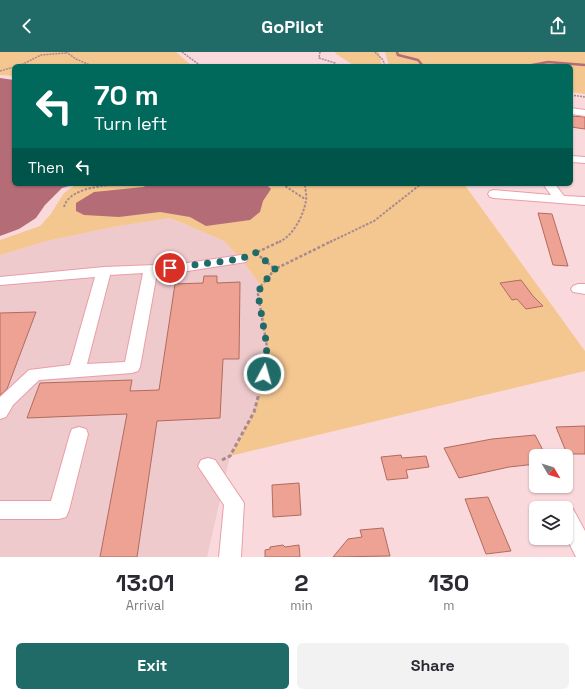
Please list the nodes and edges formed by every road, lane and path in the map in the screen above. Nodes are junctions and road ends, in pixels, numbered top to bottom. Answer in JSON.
{"nodes":[{"id":1,"x":66,"y":52,"type":"edge"},
{"id":2,"x":182,"y":52,"type":"edge"},
{"id":3,"x":320,"y":52,"type":"edge"},
{"id":4,"x":375,"y":52,"type":"edge"},
{"id":5,"x":25,"y":64,"type":"edge"},
{"id":6,"x":88,"y":64,"type":"edge"},
{"id":7,"x":198,"y":64,"type":"edge"},
{"id":8,"x":335,"y":64,"type":"edge"},
{"id":9,"x":384,"y":64,"type":"edge"},
{"id":10,"x":12,"y":68,"type":"edge"},
{"id":11,"x":0,"y":71,"type":"edge"},
{"id":12,"x":573,"y":95,"type":"edge"},
{"id":13,"x":585,"y":97,"type":"edge"},
{"id":14,"x":573,"y":102,"type":"edge"},
{"id":15,"x":585,"y":104,"type":"edge"},
{"id":16,"x":573,"y":111,"type":"edge"},
{"id":17,"x":585,"y":113,"type":"edge"},
{"id":18,"x":93,"y":186,"type":"edge"},
{"id":19,"x":285,"y":186,"type":"edge"},
{"id":20,"x":305,"y":186,"type":"edge"},
{"id":21,"x":419,"y":186,"type":"edge"},
{"id":22,"x":550,"y":186,"type":"edge"},
{"id":23,"x":494,"y":194,"type":"dead end"},
{"id":24,"x":306,"y":200,"type":"junction"},
{"id":25,"x":561,"y":200,"type":"junction"},
{"id":26,"x":585,"y":201,"type":"edge"},
{"id":27,"x":64,"y":207,"type":"dead end"},
{"id":28,"x":255,"y":252,"type":"junction"},
{"id":29,"x":241,"y":259,"type":"joint"},
{"id":30,"x":151,"y":269,"type":"junction"},
{"id":31,"x":275,"y":269,"type":"junction"},
{"id":32,"x":104,"y":271,"type":"junction"},
{"id":33,"x":0,"y":281,"type":"edge"},
{"id":34,"x":77,"y":371,"type":"junction"},
{"id":35,"x":0,"y":412,"type":"edge"},
{"id":36,"x":79,"y":434,"type":"dead end"},
{"id":37,"x":208,"y":466,"type":"joint"},
{"id":38,"x":0,"y":510,"type":"edge"},
{"id":39,"x":573,"y":529,"type":"edge"},
{"id":40,"x":585,"y":552,"type":"edge"},
{"id":41,"x":230,"y":557,"type":"edge"}],
"edges":[{"from":1,"to":5,"type":"path"},
{"from":1,"to":6,"type":"path"},
{"from":2,"to":7,"type":"path"},
{"from":3,"to":8,"type":"path"},
{"from":4,"to":9,"type":"path"},
{"from":10,"to":11,"type":"path"},
{"from":12,"to":13,"type":"path"},
{"from":14,"to":15,"type":"street"},
{"from":16,"to":17,"type":"street"},
{"from":18,"to":27,"type":"path"},
{"from":19,"to":24,"type":"path"},
{"from":20,"to":24,"type":"path"},
{"from":21,"to":31,"type":"path"},
{"from":22,"to":25,"type":"street"},
{"from":23,"to":25,"type":"street"},
{"from":24,"to":28,"type":"path"},
{"from":25,"to":26,"type":"street"},
{"from":28,"to":29,"type":"path"},
{"from":28,"to":31,"type":"path"},
{"from":29,"to":30,"type":"street"},
{"from":30,"to":32,"type":"street"},
{"from":30,"to":34,"type":"street"},
{"from":31,"to":37,"type":"path"},
{"from":32,"to":33,"type":"street"},
{"from":32,"to":34,"type":"street"},
{"from":34,"to":35,"type":"street"},
{"from":36,"to":38,"type":"street"},
{"from":37,"to":41,"type":"street"},
{"from":39,"to":40,"type":"street"}]}
